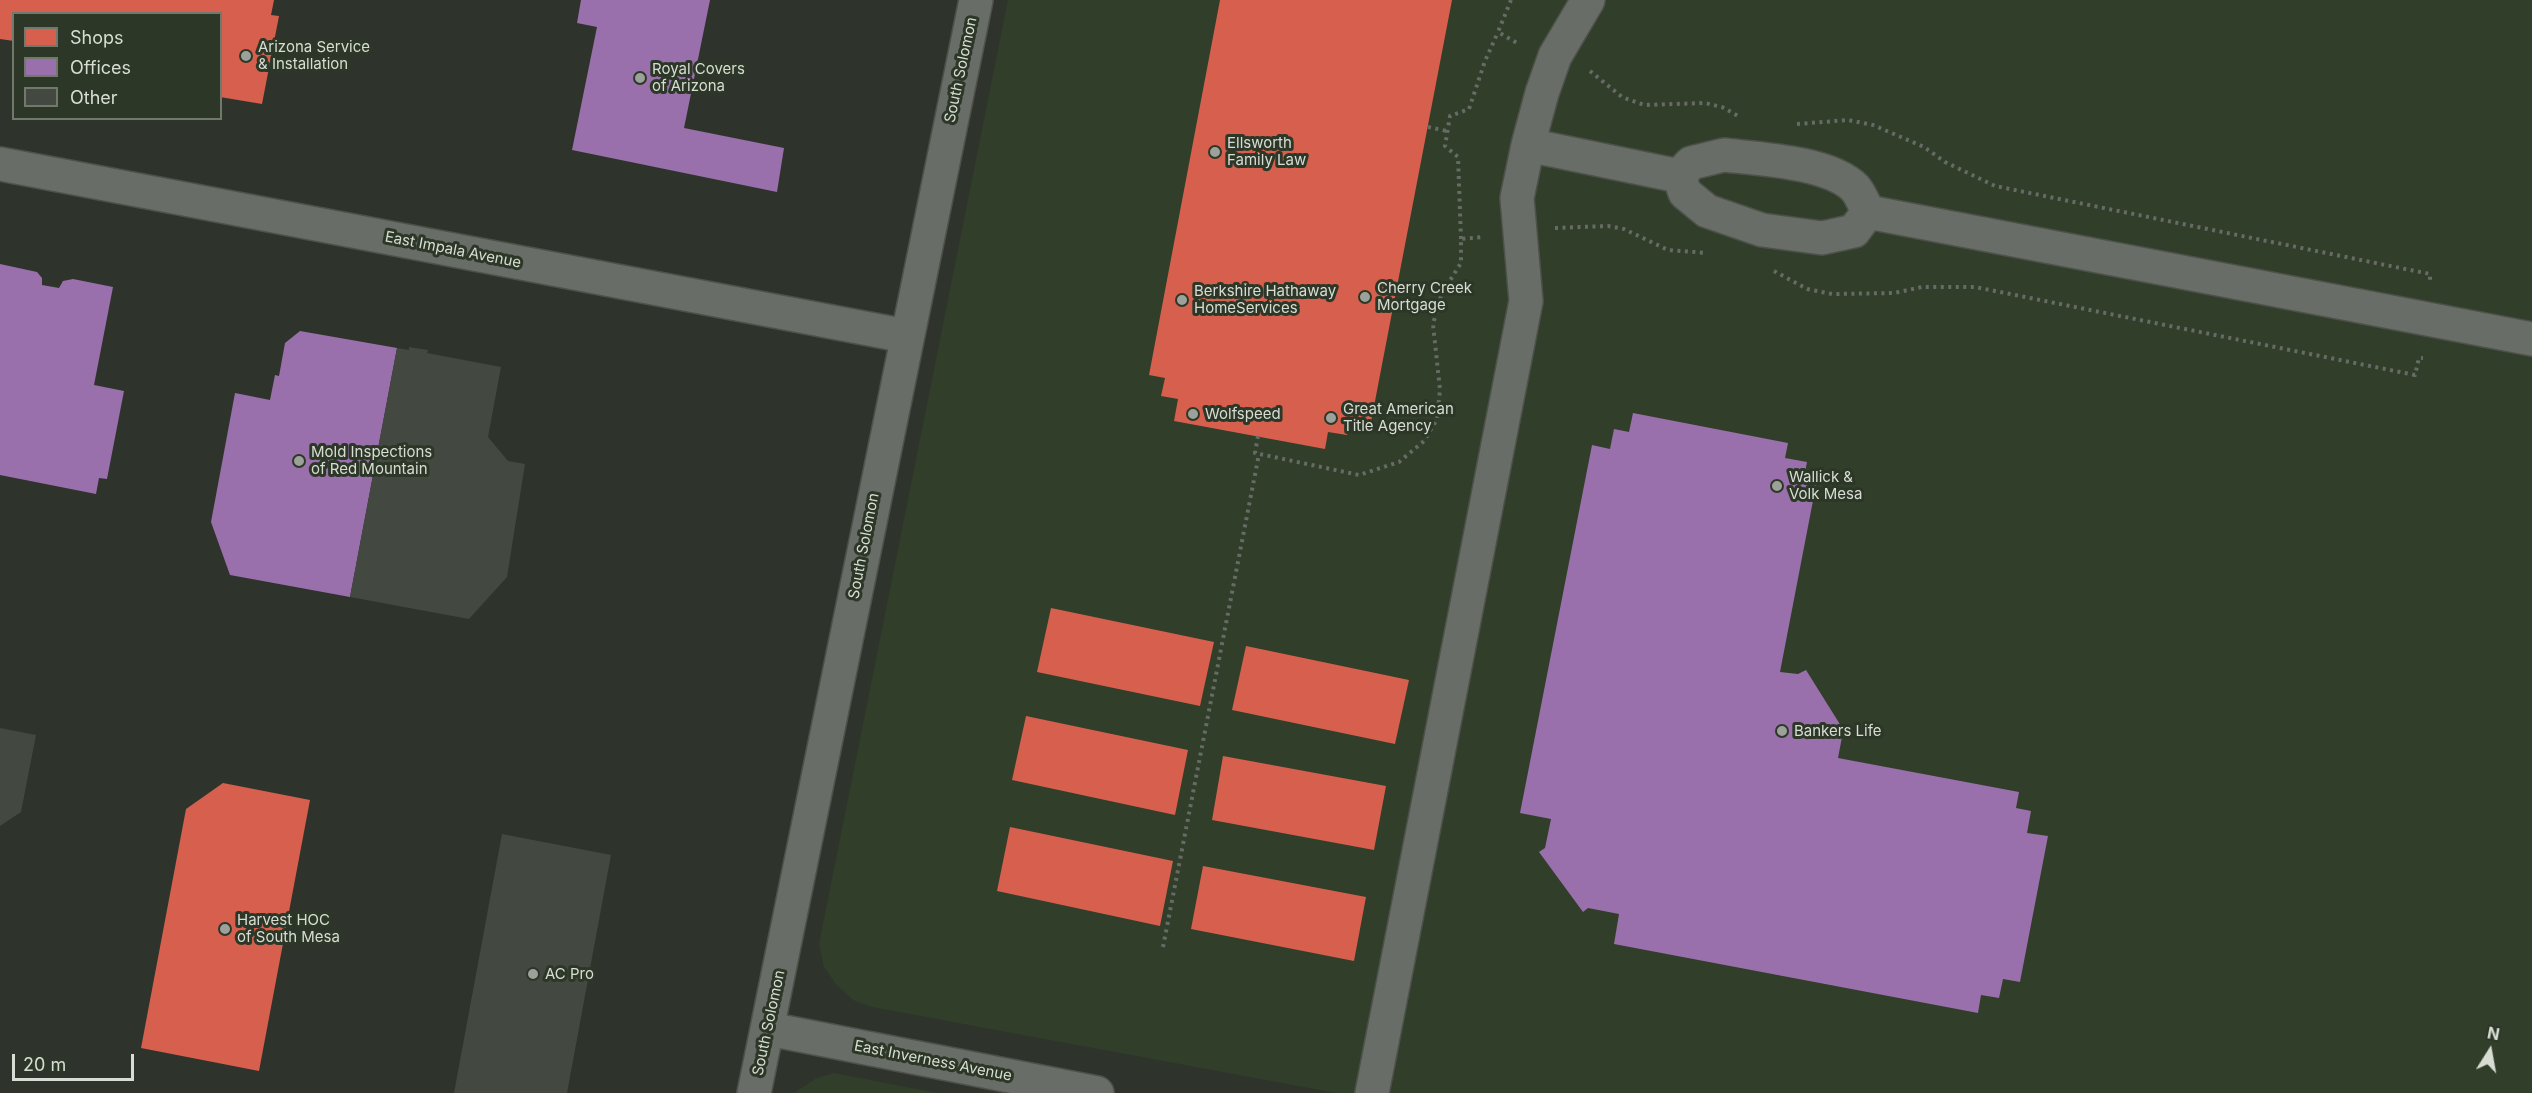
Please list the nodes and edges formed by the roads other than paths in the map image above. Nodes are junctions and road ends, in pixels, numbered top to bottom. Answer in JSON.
{"nodes":[{"id":1,"x":976,"y":0,"type":"edge"},
{"id":2,"x":1588,"y":0,"type":"edge"},
{"id":3,"x":1528,"y":145,"type":"junction"},
{"id":4,"x":0,"y":164,"type":"edge"},
{"id":5,"x":1679,"y":176,"type":"junction"},
{"id":6,"x":1868,"y":212,"type":"junction"},
{"id":7,"x":906,"y":336,"type":"junction"},
{"id":8,"x":2532,"y":339,"type":"edge"},
{"id":9,"x":769,"y":1029,"type":"junction"},
{"id":10,"x":754,"y":1093,"type":"edge"},
{"id":11,"x":1097,"y":1093,"type":"edge"},
{"id":12,"x":1371,"y":1093,"type":"edge"}],
"edges":[{"from":1,"to":7,"type":"street","name":"South Solomon"},
{"from":2,"to":3,"type":"street"},
{"from":3,"to":5,"type":"street"},
{"from":3,"to":12,"type":"street"},
{"from":4,"to":7,"type":"street","name":"East Impala Avenue"},
{"from":5,"to":6,"type":"street"},
{"from":5,"to":6,"type":"street"},
{"from":6,"to":8,"type":"street"},
{"from":7,"to":9,"type":"street","name":"South Solomon"},
{"from":9,"to":10,"type":"street","name":"South Solomon"},
{"from":9,"to":11,"type":"street","name":"East Inverness Avenue"}]}
